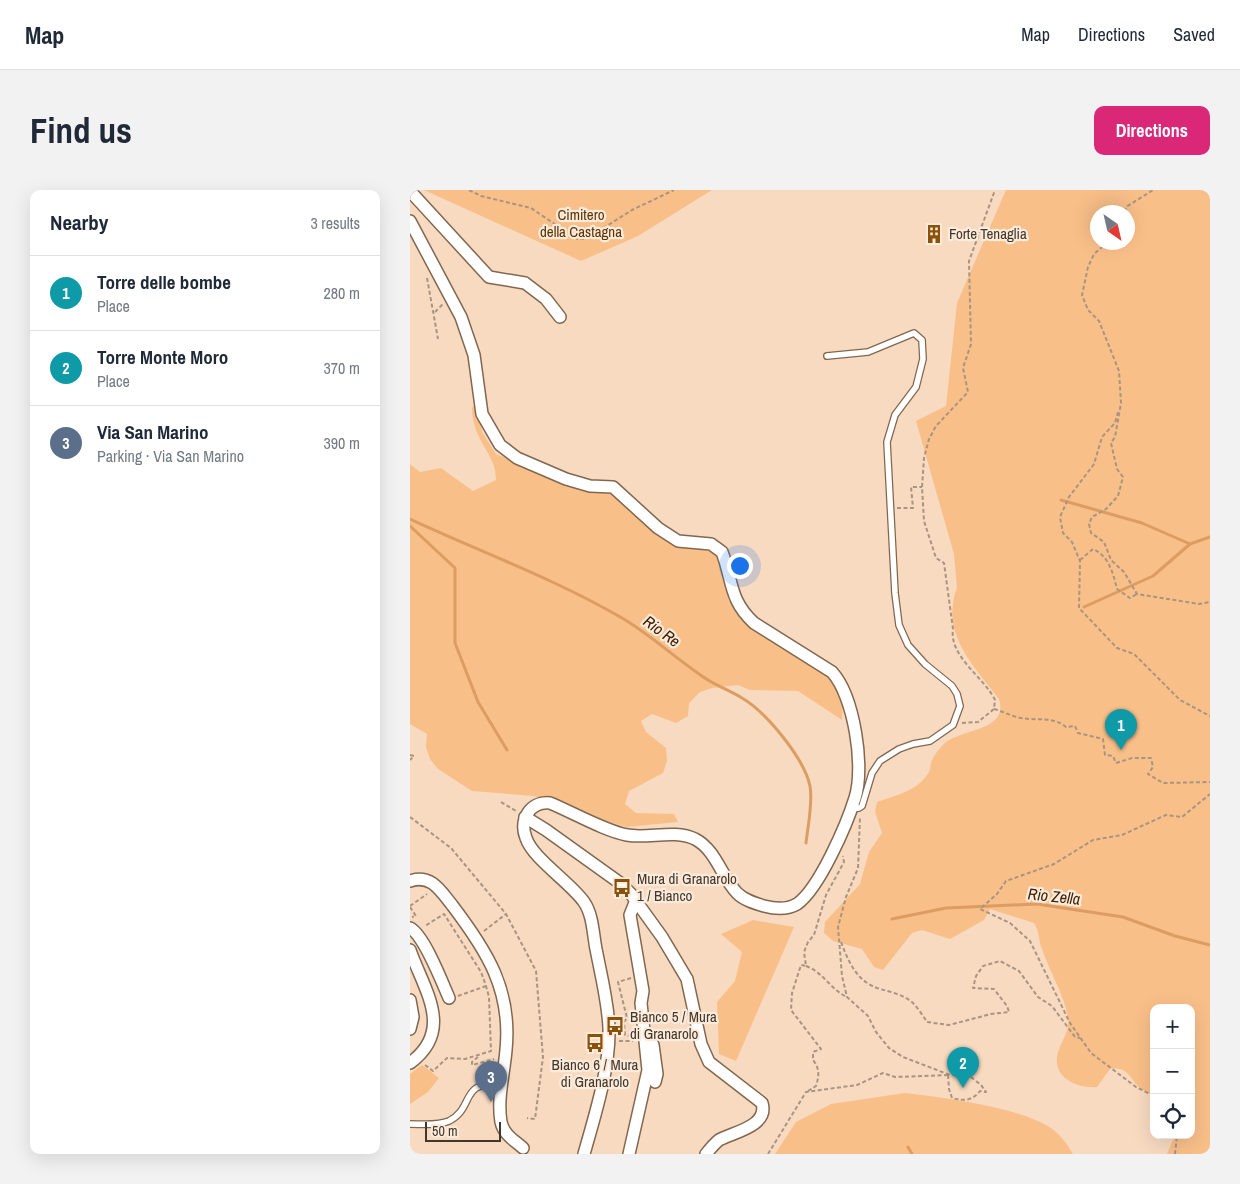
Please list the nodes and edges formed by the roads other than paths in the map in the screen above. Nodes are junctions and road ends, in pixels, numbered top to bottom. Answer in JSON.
{"nodes":[{"id":1,"x":410,"y":191,"type":"edge"},
{"id":2,"x":410,"y":221,"type":"edge"},
{"id":3,"x":560,"y":318,"type":"dead end"},
{"id":4,"x":827,"y":356,"type":"dead end"},
{"id":5,"x":855,"y":809,"type":"junction"},
{"id":6,"x":525,"y":817,"type":"junction"},
{"id":7,"x":410,"y":881,"type":"edge"},
{"id":8,"x":636,"y":900,"type":"junction"},
{"id":9,"x":413,"y":930,"type":"edge"},
{"id":10,"x":410,"y":950,"type":"edge"},
{"id":11,"x":643,"y":991,"type":"junction"},
{"id":12,"x":452,"y":997,"type":"road end"},
{"id":13,"x":410,"y":1000,"type":"edge"},
{"id":14,"x":410,"y":1029,"type":"edge"},
{"id":15,"x":410,"y":1063,"type":"edge"},
{"id":16,"x":655,"y":1082,"type":"dead end"},
{"id":17,"x":502,"y":1084,"type":"junction"},
{"id":18,"x":410,"y":1124,"type":"edge"},
{"id":19,"x":523,"y":1148,"type":"dead end"},
{"id":20,"x":584,"y":1154,"type":"edge"},
{"id":21,"x":629,"y":1154,"type":"edge"},
{"id":22,"x":706,"y":1154,"type":"edge"}],
"edges":[{"from":1,"to":3,"type":"street"},
{"from":2,"to":5,"type":"street"},
{"from":4,"to":5,"type":"lane"},
{"from":5,"to":6,"type":"street"},
{"from":6,"to":8,"type":"street"},
{"from":6,"to":20,"type":"street"},
{"from":7,"to":17,"type":"street"},
{"from":8,"to":11,"type":"street"},
{"from":8,"to":22,"type":"street"},
{"from":9,"to":12,"type":"street"},
{"from":10,"to":15,"type":"street"},
{"from":11,"to":16,"type":"street"},
{"from":11,"to":21,"type":"street"},
{"from":13,"to":14,"type":"street"},
{"from":17,"to":18,"type":"lane"},
{"from":17,"to":19,"type":"street"}]}
